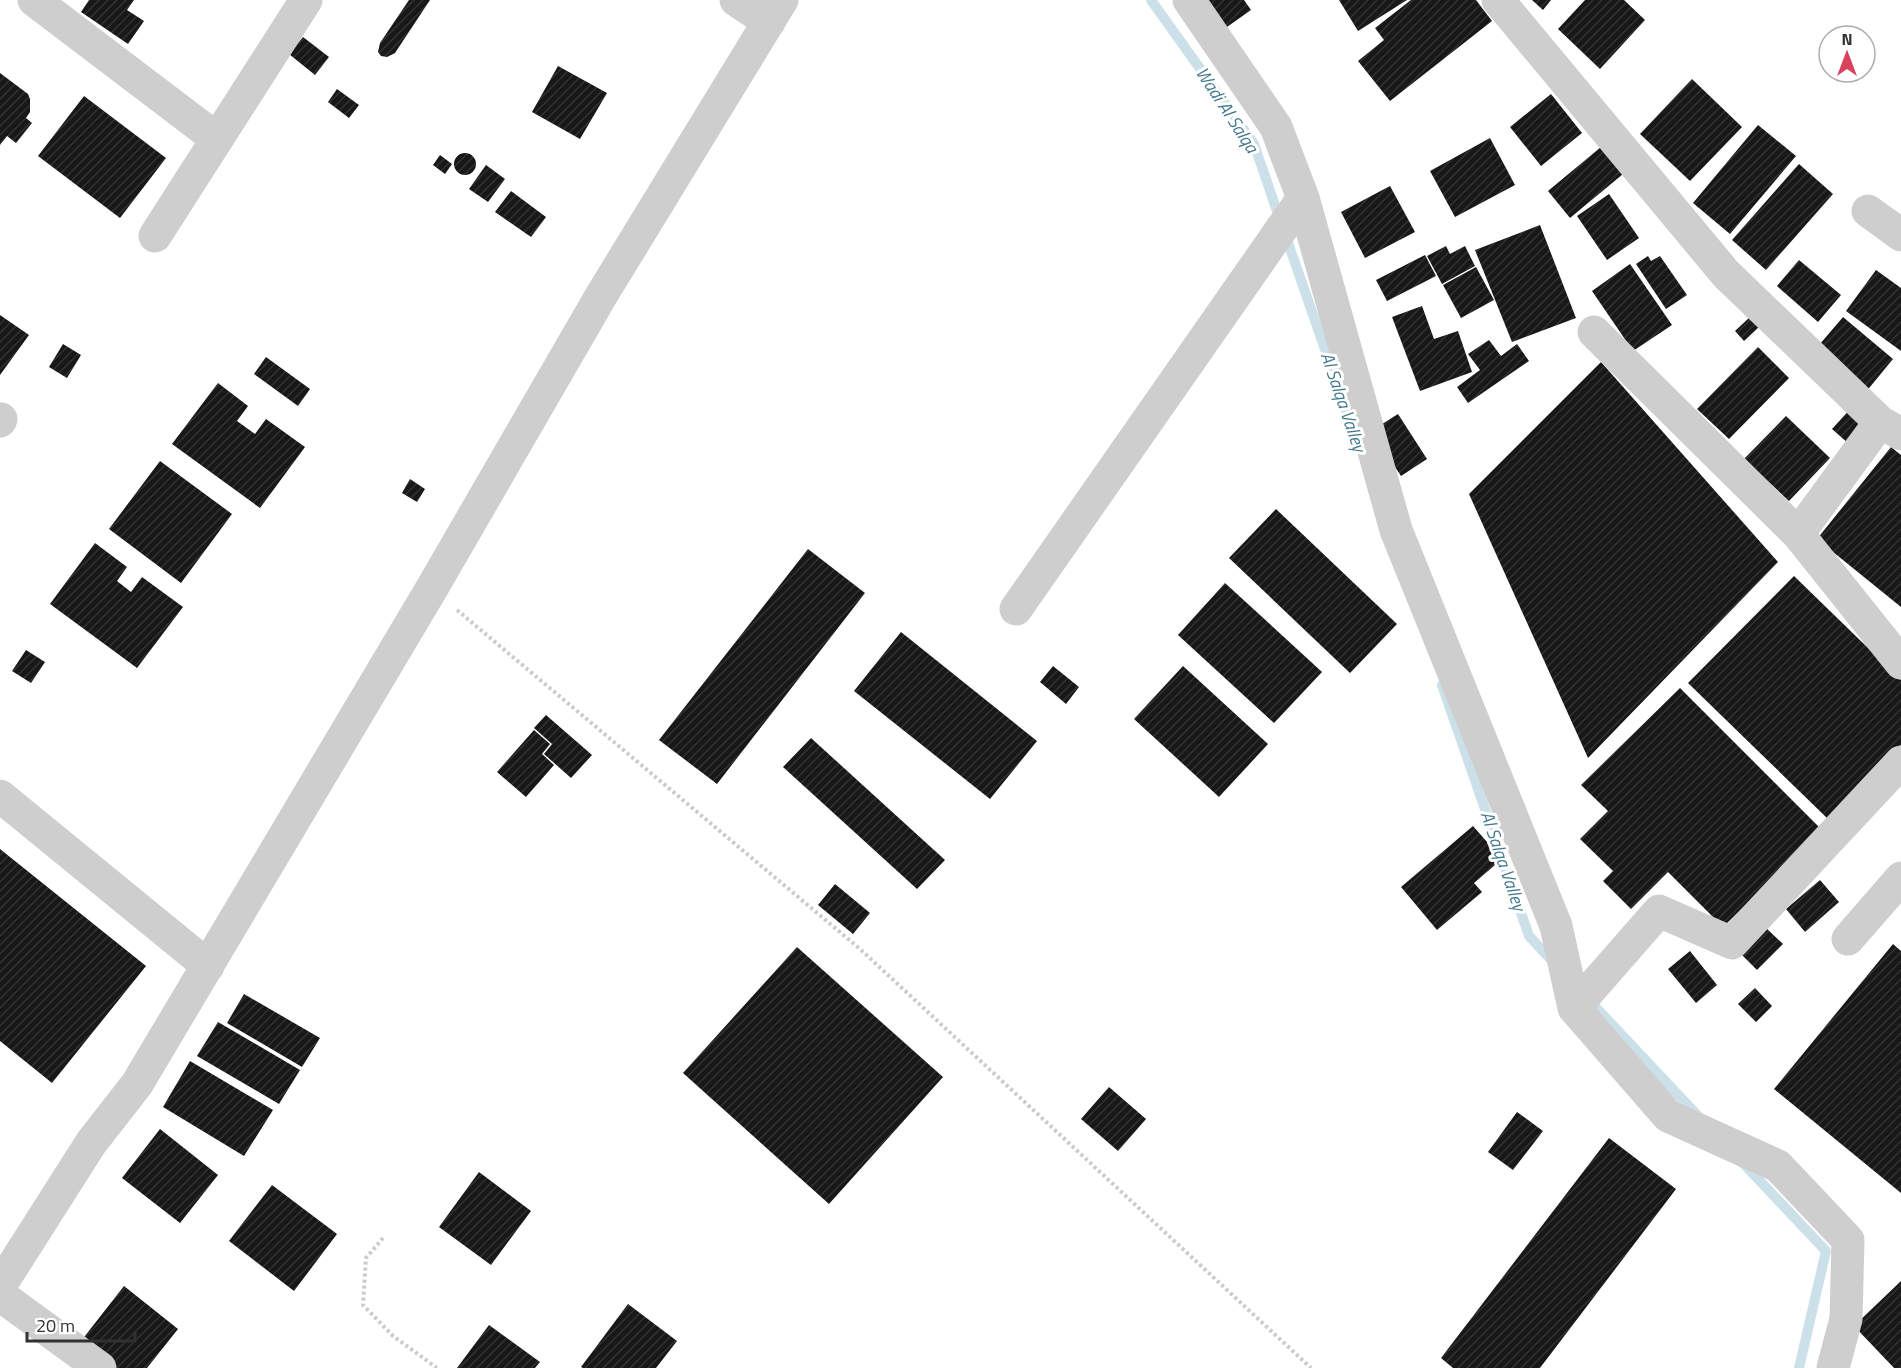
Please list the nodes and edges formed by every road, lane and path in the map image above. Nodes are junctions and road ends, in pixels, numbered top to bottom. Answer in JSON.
{"nodes":[{"id":1,"x":34,"y":0,"type":"edge"},
{"id":2,"x":306,"y":0,"type":"edge"},
{"id":3,"x":736,"y":0,"type":"edge"},
{"id":4,"x":1188,"y":0,"type":"edge"},
{"id":5,"x":1498,"y":0,"type":"edge"},
{"id":6,"x":776,"y":11,"type":"edge"},
{"id":7,"x":217,"y":139,"type":"junction"},
{"id":8,"x":1303,"y":198,"type":"junction"},
{"id":9,"x":1868,"y":211,"type":"dead end"},
{"id":10,"x":1901,"y":235,"type":"edge"},
{"id":11,"x":155,"y":236,"type":"dead end"},
{"id":12,"x":1594,"y":332,"type":"dead end"},
{"id":13,"x":1890,"y":428,"type":"edge"},
{"id":14,"x":1798,"y":534,"type":"junction"},
{"id":15,"x":432,"y":588,"type":"junction"},
{"id":16,"x":1016,"y":609,"type":"dead end"},
{"id":17,"x":1901,"y":663,"type":"edge"},
{"id":18,"x":1901,"y":762,"type":"edge"},
{"id":19,"x":0,"y":796,"type":"edge"},
{"id":20,"x":1901,"y":878,"type":"edge"},
{"id":21,"x":1848,"y":939,"type":"dead end"},
{"id":22,"x":208,"y":966,"type":"junction"},
{"id":23,"x":1574,"y":1008,"type":"junction"},
{"id":24,"x":382,"y":1238,"type":"dead end"},
{"id":25,"x":0,"y":1286,"type":"edge"},
{"id":26,"x":0,"y":1295,"type":"edge"},
{"id":27,"x":100,"y":1368,"type":"edge"},
{"id":28,"x":437,"y":1368,"type":"edge"},
{"id":29,"x":1311,"y":1368,"type":"edge"},
{"id":30,"x":1833,"y":1368,"type":"edge"}],
"edges":[{"from":1,"to":7,"type":"street"},
{"from":2,"to":7,"type":"street"},
{"from":3,"to":6,"type":"street"},
{"from":4,"to":8,"type":"street"},
{"from":5,"to":13,"type":"street"},
{"from":6,"to":15,"type":"street"},
{"from":7,"to":11,"type":"street"},
{"from":8,"to":16,"type":"street"},
{"from":8,"to":23,"type":"street"},
{"from":9,"to":10,"type":"street"},
{"from":12,"to":14,"type":"street"},
{"from":13,"to":14,"type":"street"},
{"from":14,"to":17,"type":"street"},
{"from":15,"to":22,"type":"street"},
{"from":15,"to":29,"type":"path"},
{"from":18,"to":23,"type":"street"},
{"from":19,"to":22,"type":"street"},
{"from":20,"to":21,"type":"street"},
{"from":22,"to":25,"type":"street"},
{"from":23,"to":30,"type":"street"},
{"from":24,"to":28,"type":"path"},
{"from":26,"to":27,"type":"street"}]}
